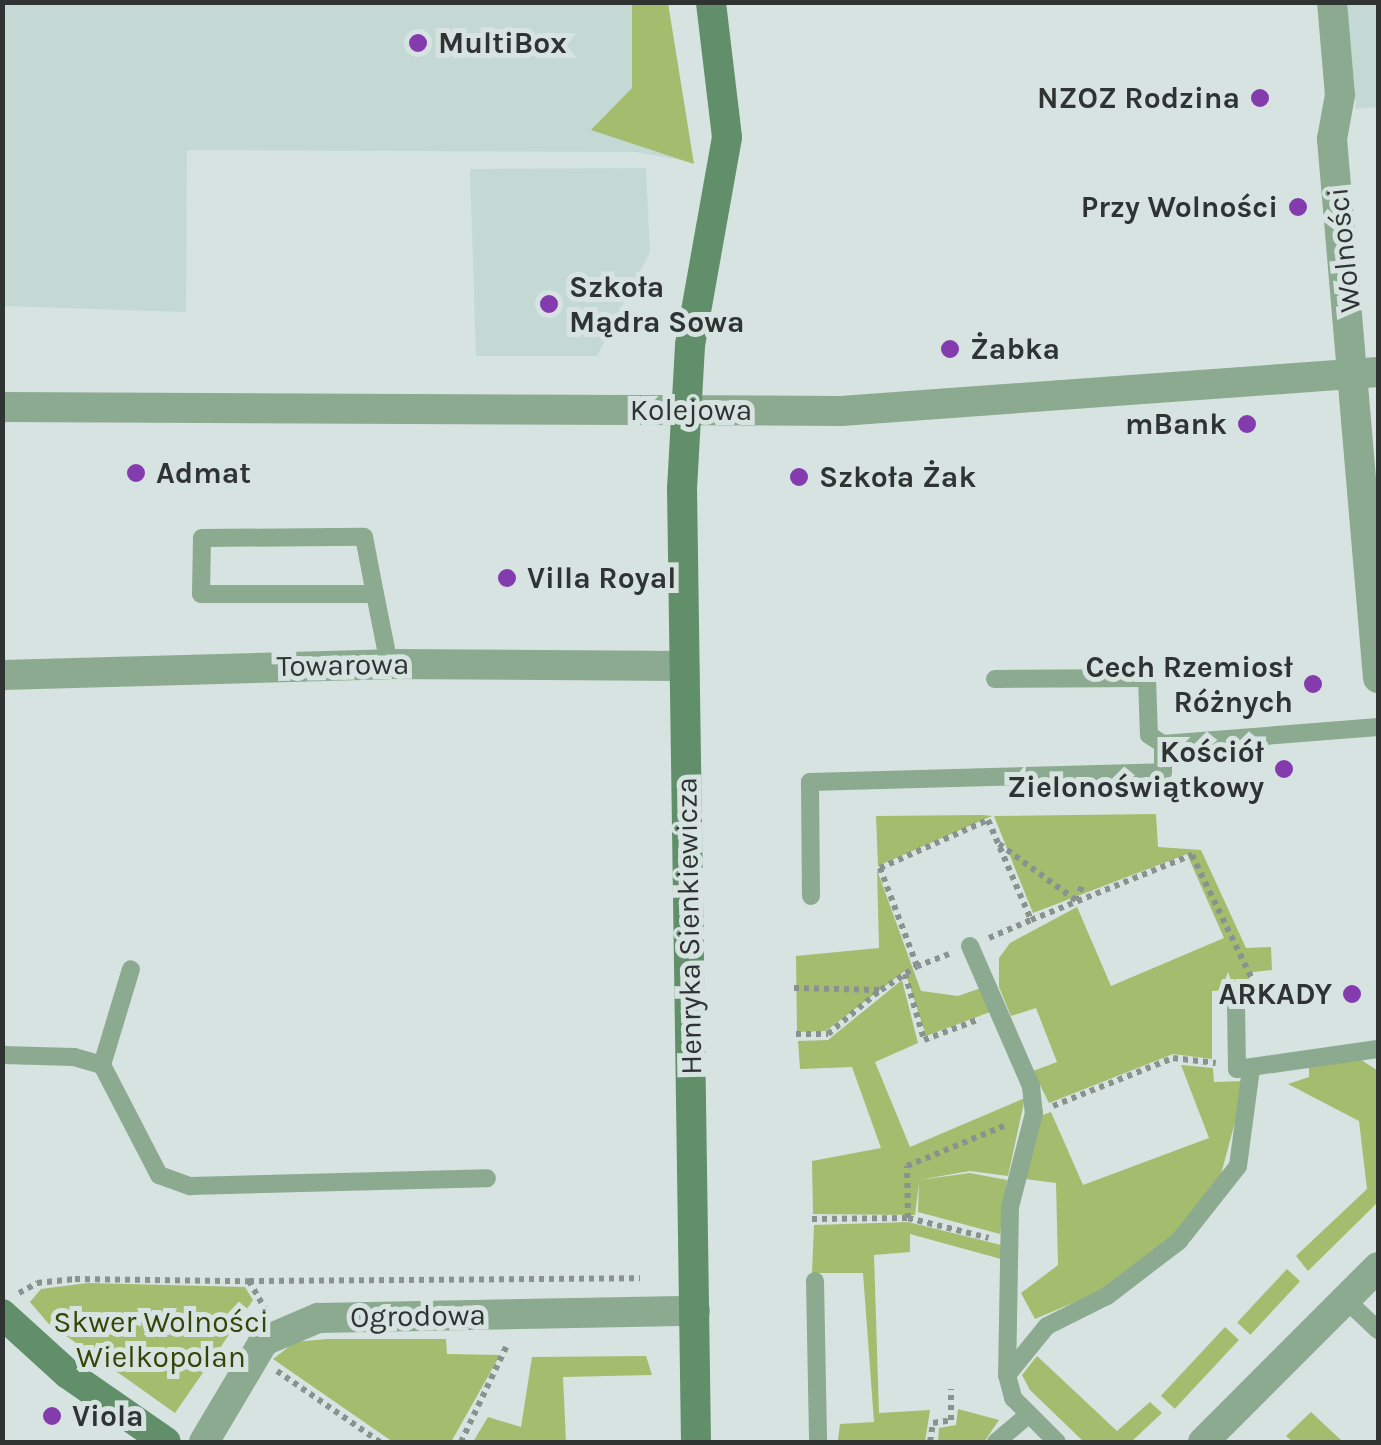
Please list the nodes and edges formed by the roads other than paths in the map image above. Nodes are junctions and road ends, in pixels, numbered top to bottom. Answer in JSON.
{"nodes":[{"id":1,"x":711,"y":2,"type":"edge"},
{"id":2,"x":1332,"y":2,"type":"edge"},
{"id":3,"x":1367,"y":371,"type":"edge"},
{"id":4,"x":2,"y":406,"type":"edge"},
{"id":5,"x":684,"y":410,"type":"junction"},
{"id":6,"x":375,"y":594,"type":"junction"},
{"id":7,"x":388,"y":664,"type":"junction"},
{"id":8,"x":684,"y":666,"type":"junction"},
{"id":9,"x":2,"y":675,"type":"edge"},
{"id":10,"x":1378,"y":678,"type":"edge"},
{"id":11,"x":995,"y":679,"type":"dead end"},
{"id":12,"x":1378,"y":727,"type":"edge"},
{"id":13,"x":1163,"y":744,"type":"junction"},
{"id":14,"x":811,"y":896,"type":"dead end"},
{"id":15,"x":970,"y":946,"type":"road end"},
{"id":16,"x":131,"y":969,"type":"dead end"},
{"id":17,"x":1236,"y":1004,"type":"dead end"},
{"id":18,"x":1378,"y":1050,"type":"edge"},
{"id":19,"x":2,"y":1056,"type":"edge"},
{"id":20,"x":102,"y":1065,"type":"junction"},
{"id":21,"x":1244,"y":1067,"type":"junction"},
{"id":22,"x":486,"y":1178,"type":"dead end"},
{"id":23,"x":1376,"y":1267,"type":"edge"},
{"id":24,"x":815,"y":1281,"type":"dead end"},
{"id":25,"x":1344,"y":1298,"type":"junction"},
{"id":26,"x":695,"y":1311,"type":"junction"},
{"id":27,"x":10,"y":1318,"type":"edge"},
{"id":28,"x":1378,"y":1330,"type":"edge"},
{"id":29,"x":1007,"y":1375,"type":"junction"},
{"id":30,"x":1028,"y":1415,"type":"junction"},
{"id":31,"x":166,"y":1442,"type":"edge"},
{"id":32,"x":204,"y":1442,"type":"edge"},
{"id":33,"x":696,"y":1442,"type":"edge"},
{"id":34,"x":818,"y":1442,"type":"edge"},
{"id":35,"x":996,"y":1442,"type":"edge"},
{"id":36,"x":1057,"y":1442,"type":"edge"},
{"id":37,"x":1203,"y":1442,"type":"edge"}],
"edges":[{"from":1,"to":5,"type":"main road","name":"Henryka Sienkiewicza"},
{"from":2,"to":3,"type":"street","name":"Wolności"},
{"from":3,"to":5,"type":"street","name":"Kolejowa"},
{"from":3,"to":10,"type":"street","name":"Wolności"},
{"from":4,"to":5,"type":"street","name":"Kolejowa"},
{"from":5,"to":8,"type":"main road","name":"Henryka Sienkiewicza"},
{"from":6,"to":6,"type":"lane"},
{"from":6,"to":7,"type":"lane"},
{"from":7,"to":8,"type":"street","name":"Towarowa"},
{"from":7,"to":9,"type":"street","name":"Towarowa"},
{"from":8,"to":26,"type":"main road","name":"Henryka Sienkiewicza"},
{"from":11,"to":13,"type":"lane"},
{"from":12,"to":13,"type":"lane"},
{"from":13,"to":14,"type":"lane"},
{"from":15,"to":29,"type":"lane"},
{"from":16,"to":20,"type":"lane"},
{"from":17,"to":21,"type":"lane"},
{"from":18,"to":21,"type":"lane"},
{"from":19,"to":20,"type":"lane"},
{"from":20,"to":22,"type":"lane"},
{"from":21,"to":29,"type":"lane"},
{"from":23,"to":25,"type":"street"},
{"from":24,"to":34,"type":"lane"},
{"from":25,"to":28,"type":"lane"},
{"from":25,"to":37,"type":"street"},
{"from":26,"to":32,"type":"street","name":"Ogrodowa"},
{"from":26,"to":33,"type":"main road","name":"Henryka Sienkiewicza"},
{"from":27,"to":31,"type":"main road"},
{"from":29,"to":30,"type":"lane"},
{"from":30,"to":35,"type":"lane"},
{"from":30,"to":36,"type":"lane"}]}
